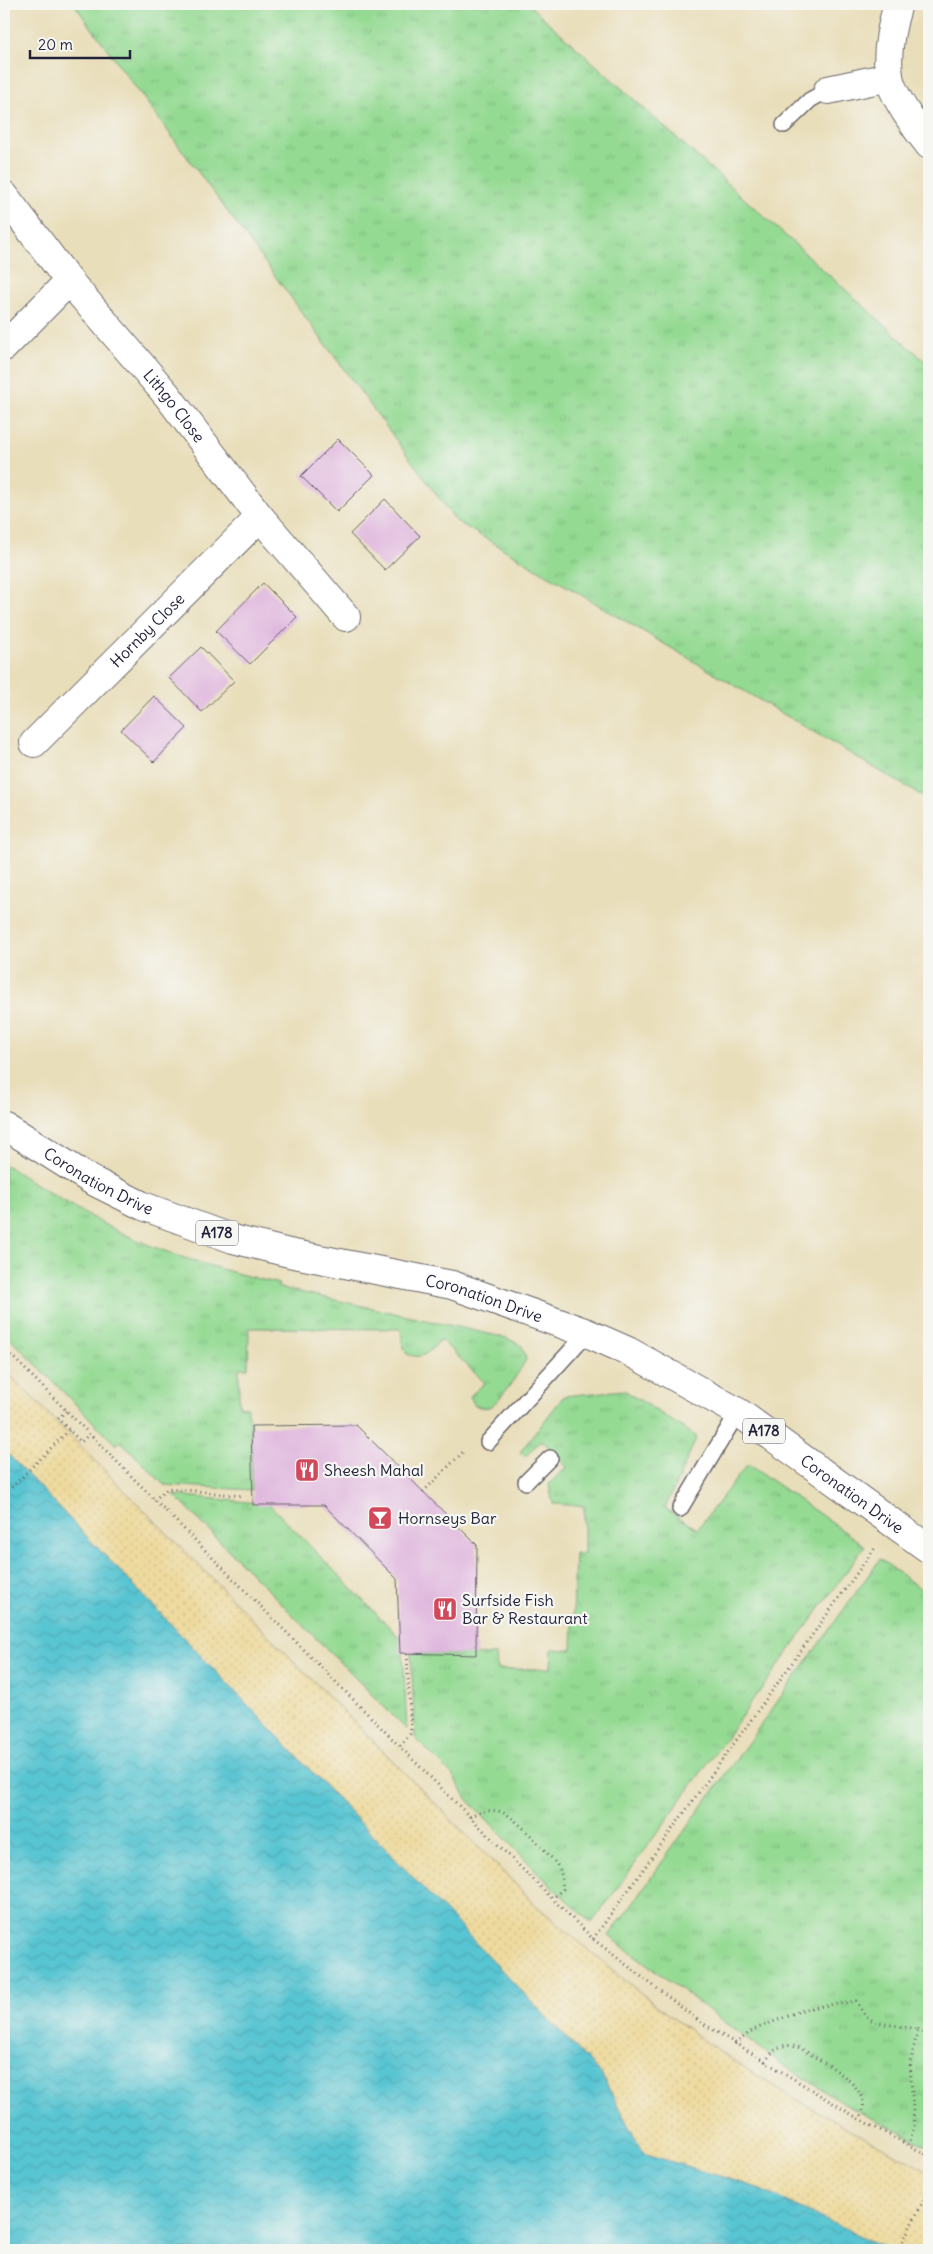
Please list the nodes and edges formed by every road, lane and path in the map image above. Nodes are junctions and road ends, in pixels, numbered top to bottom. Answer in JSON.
{"nodes":[{"id":1,"x":898,"y":4,"type":"edge"},
{"id":2,"x":889,"y":77,"type":"junction"},
{"id":3,"x":828,"y":90,"type":"joint"},
{"id":4,"x":784,"y":124,"type":"dead end"},
{"id":5,"x":929,"y":145,"type":"edge"},
{"id":6,"x":4,"y":195,"type":"edge"},
{"id":7,"x":69,"y":280,"type":"junction"},
{"id":8,"x":4,"y":348,"type":"edge"},
{"id":9,"x":260,"y":517,"type":"junction"},
{"id":10,"x":346,"y":617,"type":"dead end"},
{"id":11,"x":34,"y":743,"type":"dead end"},
{"id":12,"x":4,"y":1125,"type":"edge"},
{"id":13,"x":587,"y":1333,"type":"junction"},
{"id":14,"x":4,"y":1348,"type":"edge"},
{"id":15,"x":66,"y":1412,"type":"junction"},
{"id":16,"x":738,"y":1412,"type":"junction"},
{"id":17,"x":69,"y":1430,"type":"junction"},
{"id":18,"x":88,"y":1435,"type":"junction"},
{"id":19,"x":488,"y":1442,"type":"dead end"},
{"id":20,"x":468,"y":1447,"type":"dead end"},
{"id":21,"x":550,"y":1458,"type":"dead end"},
{"id":22,"x":526,"y":1482,"type":"dead end"},
{"id":23,"x":8,"y":1491,"type":"dead end"},
{"id":24,"x":423,"y":1492,"type":"dead end"},
{"id":25,"x":243,"y":1496,"type":"dead end"},
{"id":26,"x":154,"y":1500,"type":"junction"},
{"id":27,"x":680,"y":1509,"type":"dead end"},
{"id":28,"x":893,"y":1523,"type":"junction"},
{"id":29,"x":929,"y":1549,"type":"edge"},
{"id":30,"x":407,"y":1654,"type":"dead end"},
{"id":31,"x":400,"y":1746,"type":"junction"},
{"id":32,"x":470,"y":1818,"type":"junction"},
{"id":33,"x":553,"y":1898,"type":"junction"},
{"id":34,"x":593,"y":1939,"type":"junction"},
{"id":35,"x":918,"y":2030,"type":"junction"},
{"id":36,"x":929,"y":2036,"type":"edge"},
{"id":37,"x":736,"y":2044,"type":"junction"},
{"id":38,"x":765,"y":2062,"type":"junction"},
{"id":39,"x":859,"y":2120,"type":"junction"},
{"id":40,"x":909,"y":2145,"type":"junction"},
{"id":41,"x":929,"y":2156,"type":"edge"},
{"id":42,"x":929,"y":2190,"type":"edge"},
{"id":43,"x":898,"y":2250,"type":"edge"}],
"edges":[{"from":1,"to":2,"type":"street"},
{"from":2,"to":3,"type":"street"},
{"from":2,"to":5,"type":"street"},
{"from":3,"to":4,"type":"lane"},
{"from":6,"to":7,"type":"street","name":"Lithgo Close"},
{"from":7,"to":8,"type":"street"},
{"from":7,"to":9,"type":"street","name":"Lithgo Close"},
{"from":9,"to":10,"type":"street","name":"Lithgo Close"},
{"from":9,"to":11,"type":"street","name":"Hornby Close"},
{"from":12,"to":13,"type":"street","name":"Coronation Drive","number":"A178"},
{"from":13,"to":16,"type":"street","name":"Coronation Drive","number":"A178"},
{"from":13,"to":19,"type":"lane"},
{"from":14,"to":15,"type":"path"},
{"from":15,"to":17,"type":"path"},
{"from":15,"to":18,"type":"path"},
{"from":16,"to":27,"type":"lane"},
{"from":16,"to":28,"type":"street","name":"Coronation Drive","number":"A178"},
{"from":17,"to":18,"type":"path"},
{"from":17,"to":23,"type":"path"},
{"from":18,"to":26,"type":"path"},
{"from":20,"to":24,"type":"path"},
{"from":21,"to":22,"type":"lane"},
{"from":25,"to":26,"type":"path"},
{"from":26,"to":31,"type":"path"},
{"from":28,"to":29,"type":"street","name":"Coronation Drive","number":"A178"},
{"from":28,"to":34,"type":"path"},
{"from":30,"to":31,"type":"path"},
{"from":31,"to":32,"type":"path"},
{"from":32,"to":33,"type":"path"},
{"from":32,"to":33,"type":"path"},
{"from":33,"to":34,"type":"path"},
{"from":34,"to":37,"type":"path"},
{"from":35,"to":36,"type":"path"},
{"from":35,"to":37,"type":"path"},
{"from":35,"to":40,"type":"path"},
{"from":37,"to":38,"type":"path"},
{"from":38,"to":39,"type":"path"},
{"from":38,"to":39,"type":"path"},
{"from":39,"to":40,"type":"path"},
{"from":40,"to":41,"type":"path"},
{"from":42,"to":43,"type":"path"}]}
